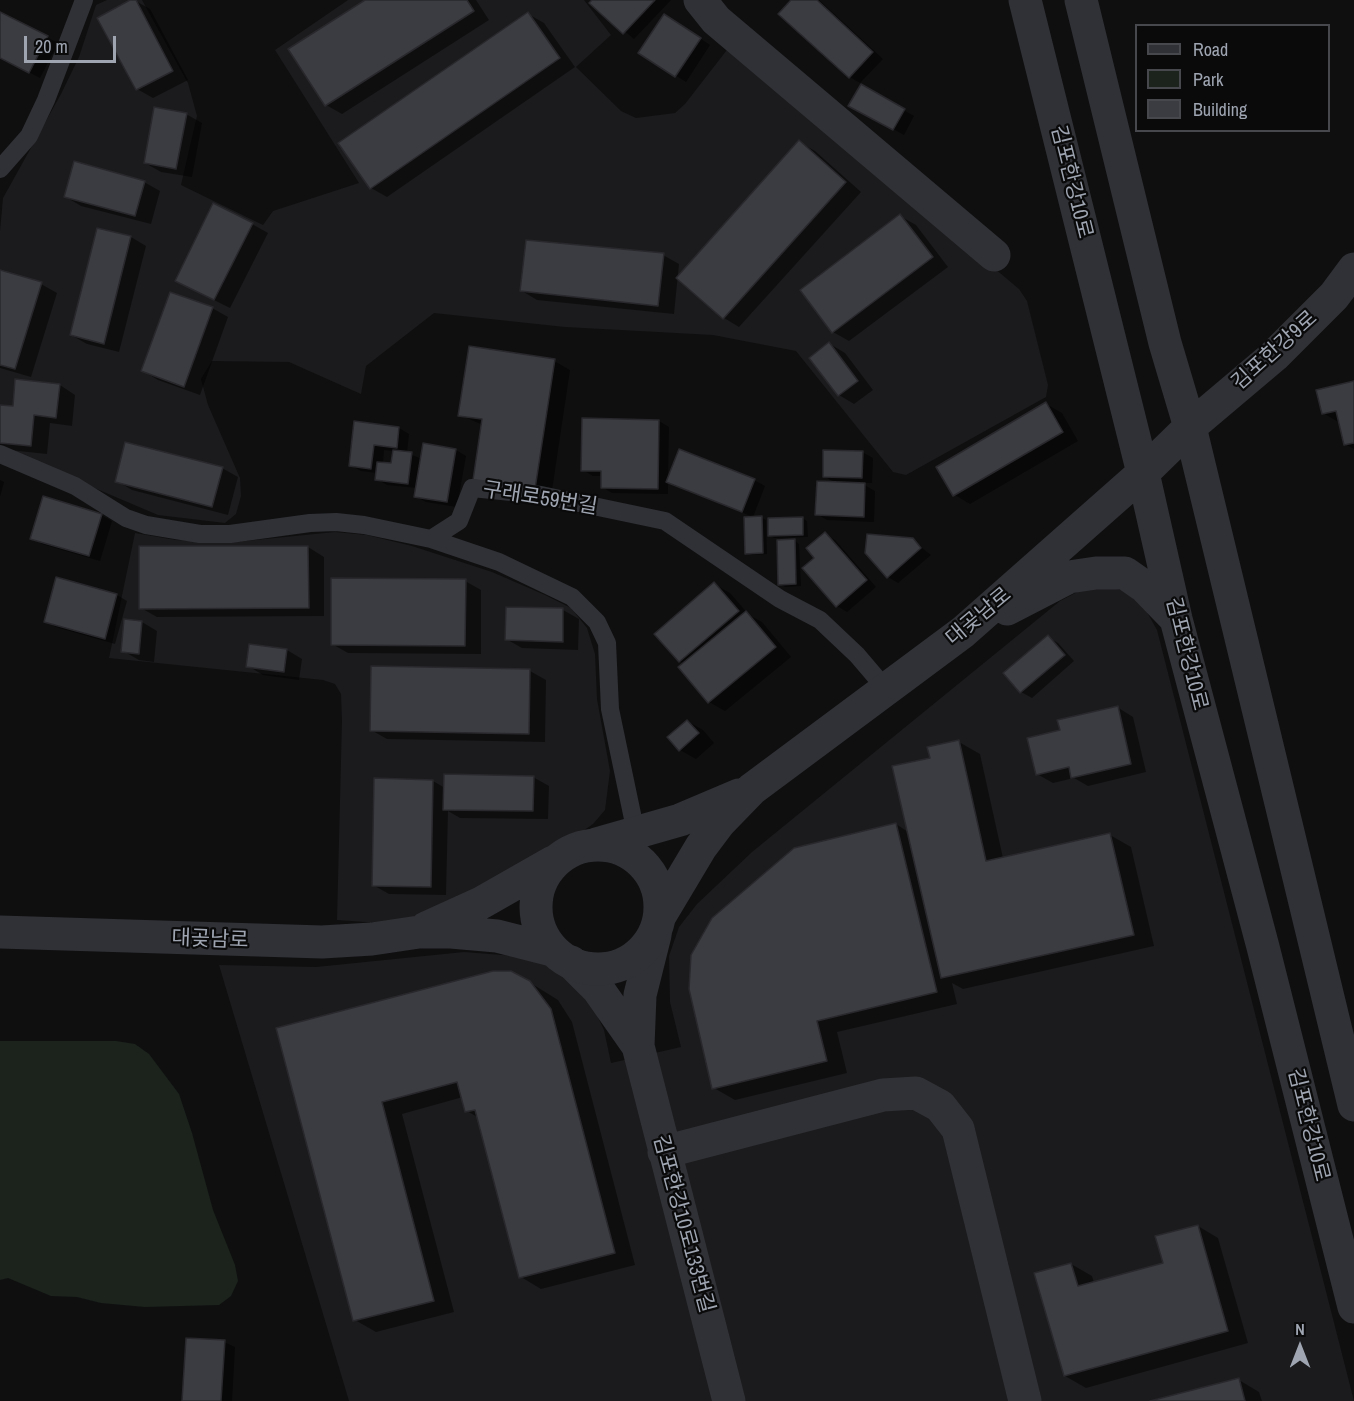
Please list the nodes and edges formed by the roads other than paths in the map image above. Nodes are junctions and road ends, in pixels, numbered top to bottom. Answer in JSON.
{"nodes":[{"id":1,"x":84,"y":0,"type":"edge"},
{"id":2,"x":700,"y":0,"type":"edge"},
{"id":3,"x":1025,"y":0,"type":"edge"},
{"id":4,"x":1081,"y":0,"type":"edge"},
{"id":5,"x":0,"y":169,"type":"edge"},
{"id":6,"x":994,"y":255,"type":"dead end"},
{"id":7,"x":1354,"y":269,"type":"edge"},
{"id":8,"x":1191,"y":427,"type":"junction"},
{"id":9,"x":0,"y":454,"type":"edge"},
{"id":10,"x":1143,"y":472,"type":"junction"},
{"id":11,"x":431,"y":539,"type":"junction"},
{"id":12,"x":1176,"y":619,"type":"junction"},
{"id":13,"x":963,"y":632,"type":"junction"},
{"id":14,"x":886,"y":689,"type":"junction"},
{"id":15,"x":752,"y":789,"type":"junction"},
{"id":16,"x":636,"y":833,"type":"junction"},
{"id":17,"x":595,"y":844,"type":"junction"},
{"id":18,"x":558,"y":859,"type":"junction"},
{"id":19,"x":658,"y":924,"type":"junction"},
{"id":20,"x":0,"y":932,"type":"edge"},
{"id":21,"x":419,"y":932,"type":"junction"},
{"id":22,"x":561,"y":956,"type":"junction"},
{"id":23,"x":638,"y":1047,"type":"junction"},
{"id":24,"x":1354,"y":1106,"type":"edge"},
{"id":25,"x":664,"y":1152,"type":"junction"},
{"id":26,"x":1350,"y":1270,"type":"edge"},
{"id":27,"x":1354,"y":1307,"type":"edge"},
{"id":28,"x":729,"y":1401,"type":"edge"},
{"id":29,"x":1024,"y":1401,"type":"edge"}],
"edges":[{"from":1,"to":5,"type":"lane"},
{"from":2,"to":6,"type":"street"},
{"from":3,"to":10,"type":"street","name":"김포한강10로"},
{"from":4,"to":8,"type":"street"},
{"from":7,"to":8,"type":"street","name":"김포한강9로"},
{"from":8,"to":10,"type":"street","name":"대곶남로"},
{"from":8,"to":24,"type":"street"},
{"from":9,"to":11,"type":"lane"},
{"from":10,"to":12,"type":"street","name":"김포한강10로"},
{"from":10,"to":13,"type":"street","name":"대곶남로"},
{"from":11,"to":14,"type":"lane","name":"구래로59번길"},
{"from":11,"to":16,"type":"lane"},
{"from":12,"to":13,"type":"street"},
{"from":12,"to":26,"type":"street","name":"김포한강10로"},
{"from":13,"to":14,"type":"street","name":"대곶남로"},
{"from":14,"to":15,"type":"street","name":"대곶남로"},
{"from":15,"to":16,"type":"street"},
{"from":15,"to":19,"type":"street"},
{"from":16,"to":17,"type":"street"},
{"from":17,"to":18,"type":"street"},
{"from":17,"to":19,"type":"street"},
{"from":18,"to":21,"type":"street"},
{"from":18,"to":22,"type":"street"},
{"from":19,"to":22,"type":"street"},
{"from":19,"to":23,"type":"street"},
{"from":20,"to":21,"type":"street","name":"대곶남로"},
{"from":21,"to":22,"type":"street"},
{"from":22,"to":23,"type":"street"},
{"from":23,"to":25,"type":"street","name":"김포한강10로133번길"},
{"from":25,"to":28,"type":"street","name":"김포한강10로133번길"},
{"from":25,"to":29,"type":"street"},
{"from":26,"to":27,"type":"street","name":"김포한강10로"}]}
